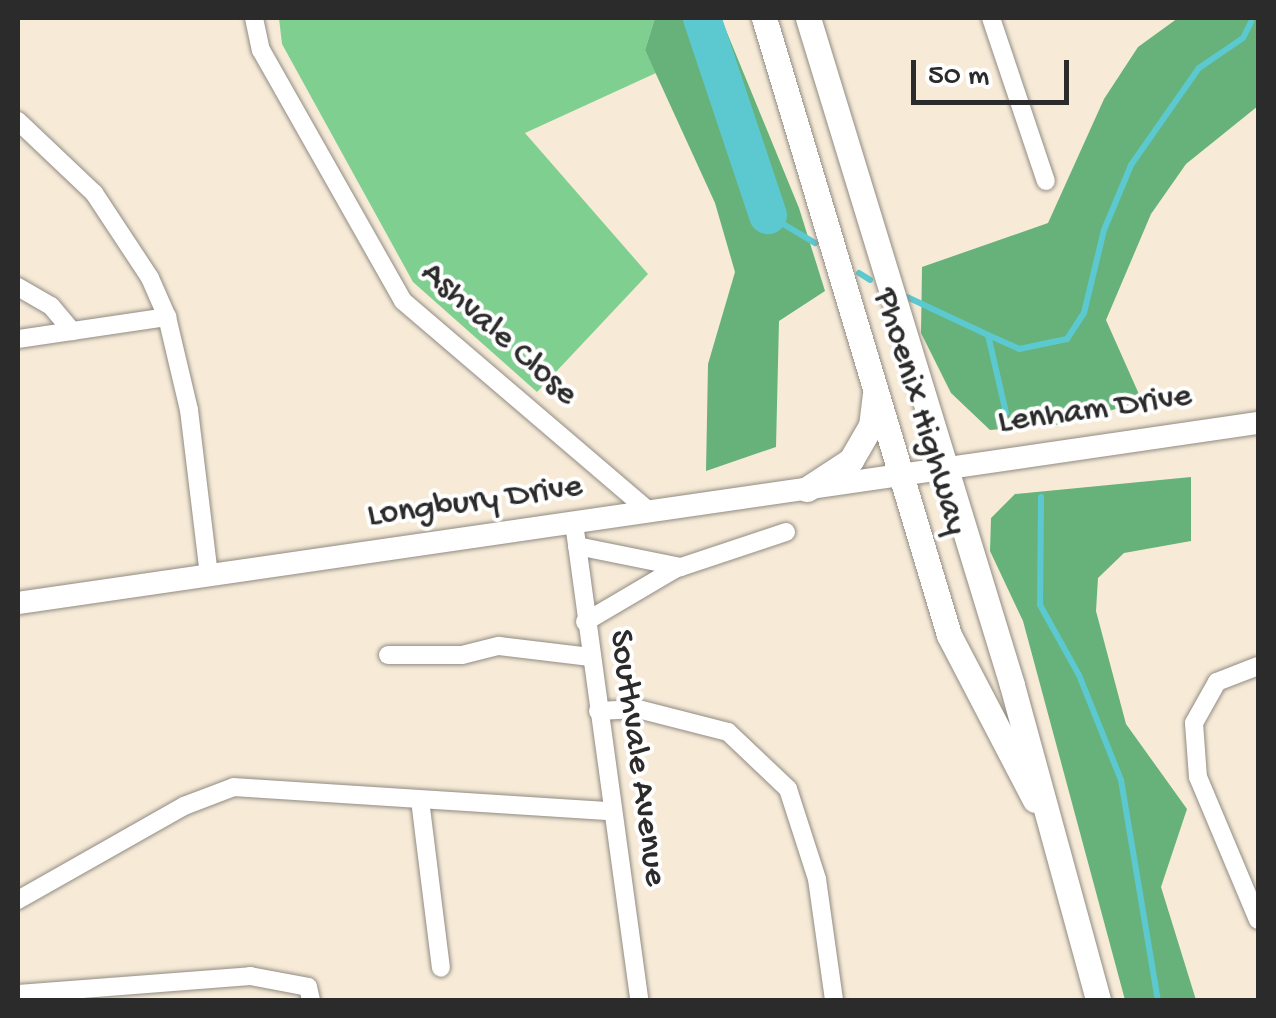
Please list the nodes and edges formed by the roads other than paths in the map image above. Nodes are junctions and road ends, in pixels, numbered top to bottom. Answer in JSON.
{"nodes":[{"id":1,"x":254,"y":18,"type":"edge"},
{"id":2,"x":764,"y":18,"type":"edge"},
{"id":3,"x":808,"y":18,"type":"edge"},
{"id":4,"x":991,"y":18,"type":"edge"},
{"id":5,"x":18,"y":121,"type":"edge"},
{"id":6,"x":1046,"y":181,"type":"dead end"},
{"id":7,"x":18,"y":287,"type":"edge"},
{"id":8,"x":167,"y":317,"type":"junction"},
{"id":9,"x":72,"y":331,"type":"junction"},
{"id":10,"x":18,"y":339,"type":"edge"},
{"id":11,"x":876,"y":385,"type":"junction"},
{"id":12,"x":1258,"y":422,"type":"edge"},
{"id":13,"x":942,"y":469,"type":"junction"},
{"id":14,"x":901,"y":474,"type":"junction"},
{"id":15,"x":807,"y":490,"type":"junction"},
{"id":16,"x":651,"y":513,"type":"junction"},
{"id":17,"x":786,"y":532,"type":"dead end"},
{"id":18,"x":575,"y":535,"type":"junction"},
{"id":19,"x":681,"y":567,"type":"junction"},
{"id":20,"x":209,"y":576,"type":"junction"},
{"id":21,"x":18,"y":602,"type":"edge"},
{"id":22,"x":585,"y":622,"type":"junction"},
{"id":23,"x":388,"y":655,"type":"dead end"},
{"id":24,"x":590,"y":657,"type":"junction"},
{"id":25,"x":1258,"y":666,"type":"edge"},
{"id":26,"x":598,"y":711,"type":"junction"},
{"id":27,"x":420,"y":800,"type":"junction"},
{"id":28,"x":609,"y":811,"type":"junction"},
{"id":29,"x":1043,"y":812,"type":"junction"},
{"id":30,"x":18,"y":900,"type":"edge"},
{"id":31,"x":1258,"y":920,"type":"edge"},
{"id":32,"x":441,"y":968,"type":"dead end"},
{"id":33,"x":18,"y":994,"type":"edge"},
{"id":34,"x":310,"y":994,"type":"edge"},
{"id":35,"x":639,"y":1000,"type":"edge"},
{"id":36,"x":834,"y":1000,"type":"edge"},
{"id":37,"x":1098,"y":1000,"type":"edge"}],
"edges":[{"from":1,"to":16,"type":"street","name":"Ashvale Close"},
{"from":2,"to":11,"type":"main road","name":"Phoenix Highway"},
{"from":3,"to":13,"type":"main road","name":"Phoenix Highway"},
{"from":4,"to":6,"type":"street"},
{"from":5,"to":8,"type":"street"},
{"from":7,"to":9,"type":"street"},
{"from":8,"to":9,"type":"street"},
{"from":8,"to":20,"type":"street"},
{"from":9,"to":10,"type":"street"},
{"from":11,"to":14,"type":"main road","name":"Phoenix Highway"},
{"from":11,"to":15,"type":"main road"},
{"from":12,"to":13,"type":"street","name":"Lenham Drive"},
{"from":13,"to":14,"type":"street","name":"Longbury Drive"},
{"from":13,"to":29,"type":"main road","name":"Phoenix Highway"},
{"from":14,"to":15,"type":"street","name":"Longbury Drive"},
{"from":14,"to":29,"type":"main road","name":"Phoenix Highway"},
{"from":15,"to":16,"type":"street","name":"Longbury Drive"},
{"from":16,"to":18,"type":"street","name":"Longbury Drive"},
{"from":17,"to":19,"type":"street"},
{"from":18,"to":19,"type":"street"},
{"from":18,"to":20,"type":"street","name":"Longbury Drive"},
{"from":18,"to":22,"type":"street","name":"Southvale Avenue"},
{"from":19,"to":22,"type":"street"},
{"from":20,"to":21,"type":"street","name":"Longbury Drive"},
{"from":22,"to":24,"type":"street","name":"Southvale Avenue"},
{"from":23,"to":24,"type":"street"},
{"from":24,"to":26,"type":"street","name":"Southvale Avenue"},
{"from":25,"to":31,"type":"street"},
{"from":26,"to":28,"type":"street","name":"Southvale Avenue"},
{"from":26,"to":36,"type":"street"},
{"from":27,"to":28,"type":"street"},
{"from":27,"to":30,"type":"street"},
{"from":27,"to":32,"type":"street"},
{"from":28,"to":35,"type":"street","name":"Southvale Avenue"},
{"from":29,"to":37,"type":"main road","name":"Phoenix Highway"},
{"from":33,"to":34,"type":"street"}]}
